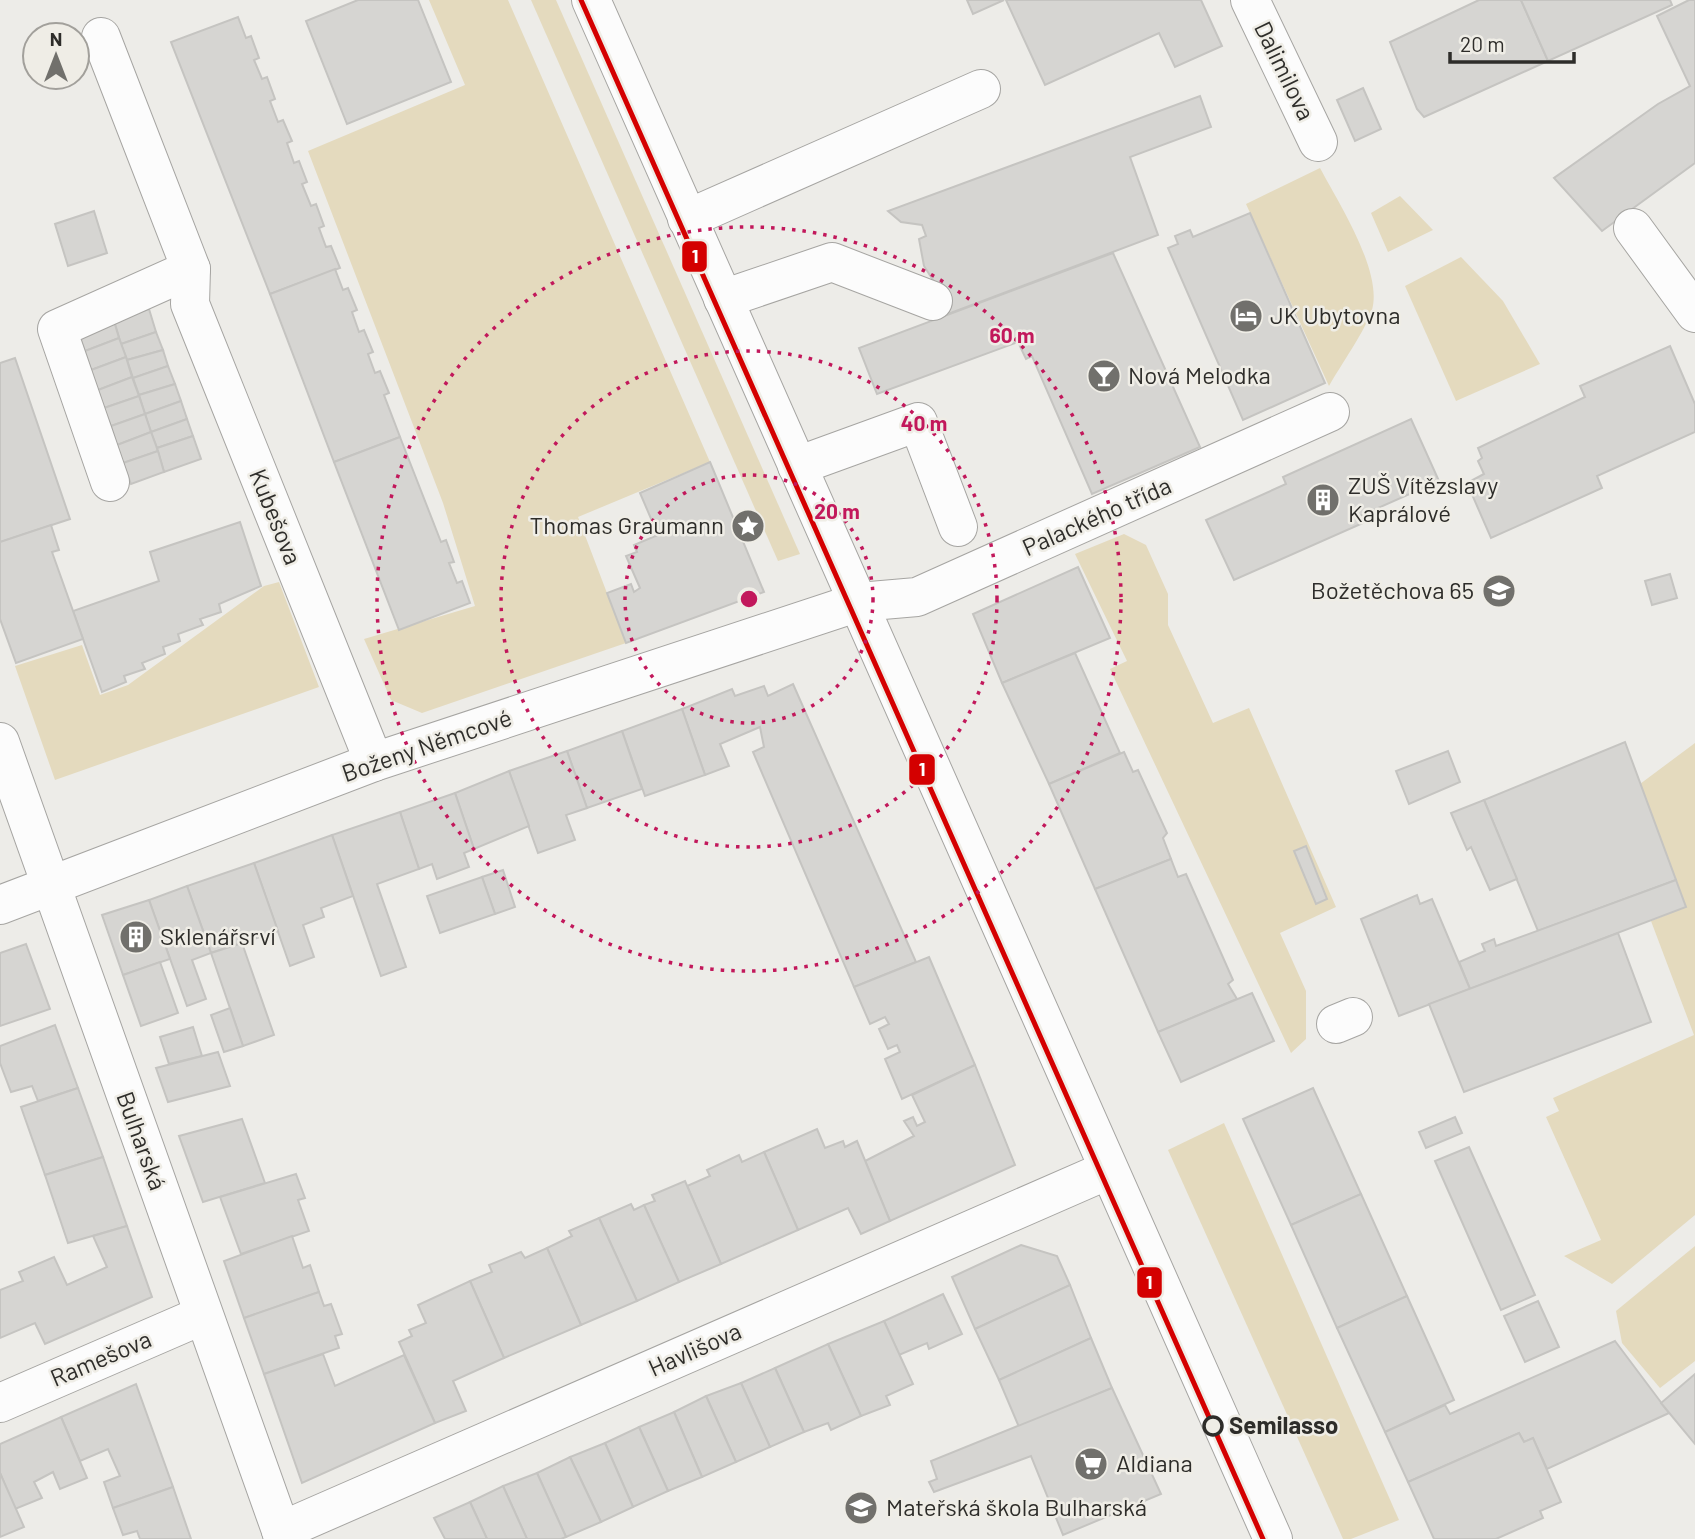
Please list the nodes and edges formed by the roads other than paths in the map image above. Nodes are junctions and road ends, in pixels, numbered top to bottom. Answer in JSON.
{"nodes":[{"id":1,"x":591,"y":0,"type":"edge"},
{"id":2,"x":1250,"y":0,"type":"edge"},
{"id":3,"x":101,"y":37,"type":"dead end"},
{"id":4,"x":981,"y":89,"type":"dead end"},
{"id":5,"x":1318,"y":142,"type":"dead end"},
{"id":6,"x":687,"y":219,"type":"junction"},
{"id":7,"x":1633,"y":228,"type":"dead end"},
{"id":8,"x":191,"y":269,"type":"junction"},
{"id":9,"x":723,"y":299,"type":"junction"},
{"id":10,"x":933,"y":301,"type":"dead end"},
{"id":11,"x":1695,"y":313,"type":"edge"},
{"id":12,"x":1330,"y":412,"type":"dead end"},
{"id":13,"x":797,"y":466,"type":"junction"},
{"id":14,"x":110,"y":482,"type":"dead end"},
{"id":15,"x":958,"y":527,"type":"dead end"},
{"id":16,"x":859,"y":602,"type":"junction"},
{"id":17,"x":0,"y":742,"type":"edge"},
{"id":18,"x":374,"y":762,"type":"junction"},
{"id":19,"x":51,"y":888,"type":"junction"},
{"id":20,"x":0,"y":905,"type":"edge"},
{"id":21,"x":1108,"y":1181,"type":"junction"},
{"id":22,"x":203,"y":1315,"type":"junction"},
{"id":23,"x":0,"y":1403,"type":"edge"},
{"id":24,"x":283,"y":1535,"type":"edge"},
{"id":25,"x":1263,"y":1539,"type":"edge"},
{"id":26,"x":1273,"y":1539,"type":"edge"}],
"edges":[{"from":1,"to":6,"type":"street"},
{"from":2,"to":5,"type":"street","name":"Dalimilova"},
{"from":3,"to":8,"type":"street","name":"Kubešova"},
{"from":4,"to":6,"type":"street"},
{"from":6,"to":9,"type":"street"},
{"from":7,"to":11,"type":"street"},
{"from":8,"to":14,"type":"street"},
{"from":8,"to":18,"type":"street","name":"Kubešova"},
{"from":9,"to":10,"type":"street"},
{"from":9,"to":13,"type":"street"},
{"from":12,"to":16,"type":"street","name":"Palackého třída"},
{"from":13,"to":15,"type":"street"},
{"from":13,"to":16,"type":"street"},
{"from":16,"to":18,"type":"street","name":"Boženy Němcové"},
{"from":16,"to":21,"type":"street"},
{"from":17,"to":19,"type":"street","name":"Bulharská"},
{"from":18,"to":19,"type":"street","name":"Boženy Němcové"},
{"from":19,"to":20,"type":"street","name":"Boženy Němcové"},
{"from":19,"to":22,"type":"street","name":"Bulharská"},
{"from":21,"to":24,"type":"street","name":"Havlišova"},
{"from":21,"to":25,"type":"street"},
{"from":21,"to":26,"type":"street"},
{"from":22,"to":23,"type":"street","name":"Ramešova"},
{"from":22,"to":24,"type":"street","name":"Bulharská"}]}
